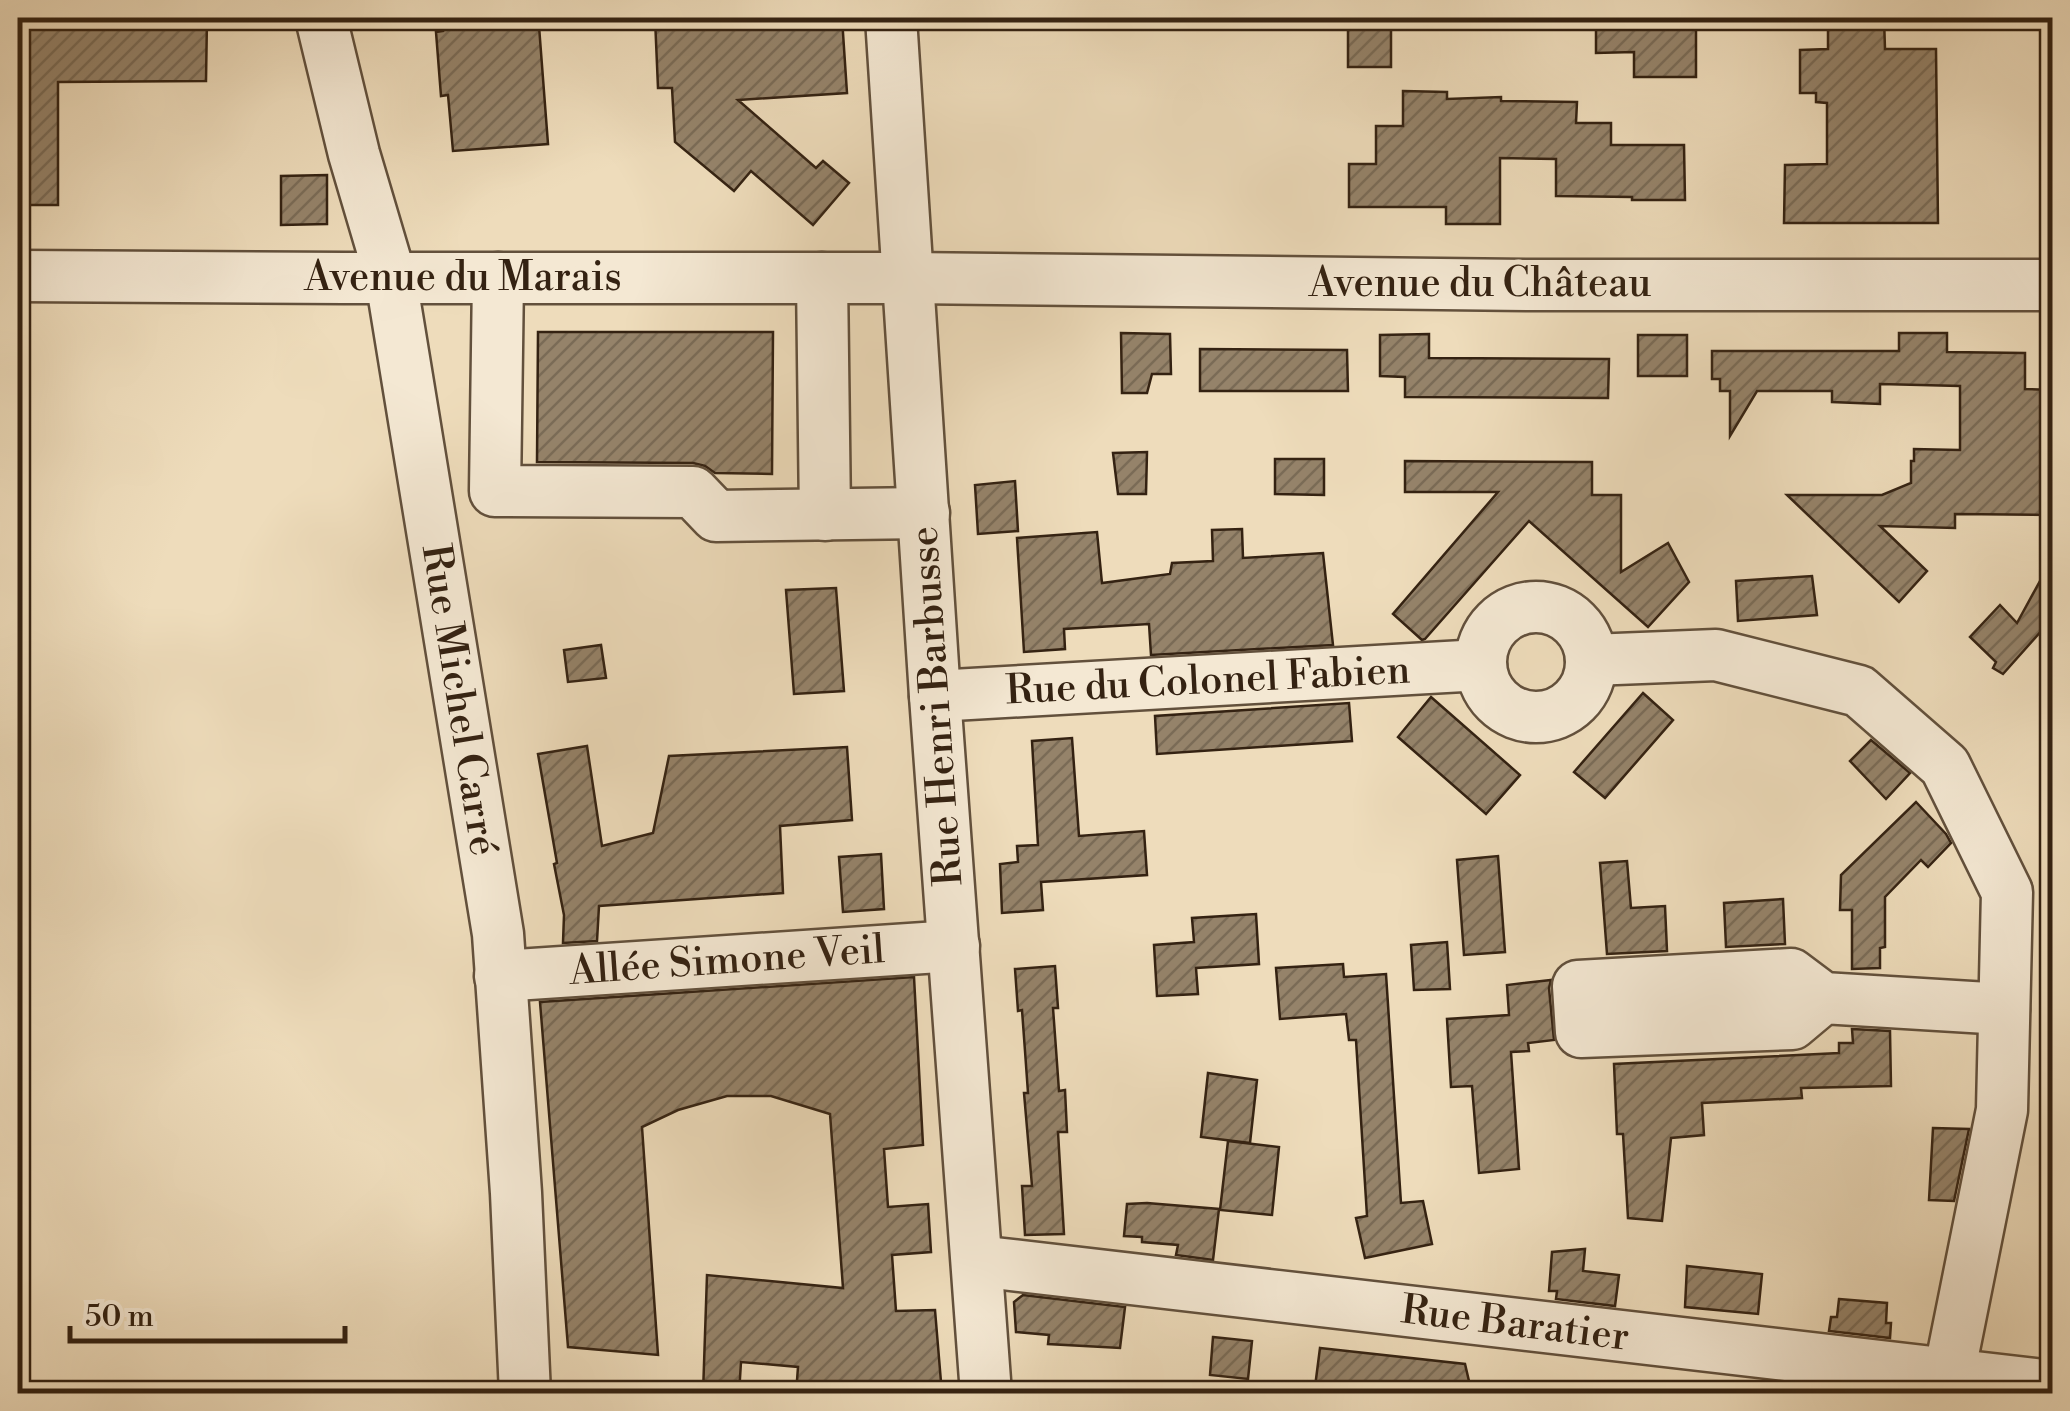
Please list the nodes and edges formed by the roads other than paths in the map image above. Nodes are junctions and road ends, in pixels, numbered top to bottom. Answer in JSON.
{"nodes":[{"id":1,"x":321,"y":18,"type":"edge"},
{"id":2,"x":891,"y":18,"type":"edge"},
{"id":3,"x":18,"y":276,"type":"edge"},
{"id":4,"x":391,"y":278,"type":"junction"},
{"id":5,"x":498,"y":278,"type":"junction"},
{"id":6,"x":822,"y":278,"type":"junction"},
{"id":7,"x":908,"y":278,"type":"junction"},
{"id":8,"x":2052,"y":285,"type":"edge"},
{"id":9,"x":826,"y":514,"type":"junction"},
{"id":10,"x":924,"y":514,"type":"junction"},
{"id":11,"x":1592,"y":660,"type":"junction"},
{"id":12,"x":1481,"y":665,"type":"junction"},
{"id":13,"x":935,"y":696,"type":"junction"},
{"id":14,"x":954,"y":946,"type":"junction"},
{"id":15,"x":500,"y":976,"type":"junction"},
{"id":16,"x":1823,"y":998,"type":"dead end"},
{"id":17,"x":2004,"y":1009,"type":"junction"},
{"id":18,"x":978,"y":1261,"type":"junction"},
{"id":19,"x":1947,"y":1384,"type":"edge"},
{"id":20,"x":2052,"y":1386,"type":"edge"},
{"id":21,"x":525,"y":1394,"type":"edge"},
{"id":22,"x":986,"y":1394,"type":"edge"}],
"edges":[{"from":1,"to":4,"type":"street","name":"Rue Michel Carré"},
{"from":2,"to":7,"type":"street","name":"Rue Henri Barbusse"},
{"from":3,"to":4,"type":"street","name":"Avenue du Marais"},
{"from":4,"to":5,"type":"street","name":"Avenue du Marais"},
{"from":4,"to":15,"type":"street","name":"Rue Michel Carré"},
{"from":5,"to":6,"type":"street","name":"Avenue du Marais"},
{"from":5,"to":9,"type":"street"},
{"from":6,"to":7,"type":"street","name":"Avenue du Marais"},
{"from":6,"to":9,"type":"street"},
{"from":7,"to":8,"type":"street","name":"Avenue du Château"},
{"from":7,"to":10,"type":"street","name":"Rue Henri Barbusse"},
{"from":9,"to":10,"type":"street"},
{"from":10,"to":13,"type":"street","name":"Rue Henri Barbusse"},
{"from":11,"to":12,"type":"street"},
{"from":11,"to":12,"type":"street"},
{"from":11,"to":17,"type":"street"},
{"from":12,"to":13,"type":"street","name":"Rue du Colonel Fabien"},
{"from":13,"to":14,"type":"street","name":"Rue Henri Barbusse"},
{"from":14,"to":15,"type":"street","name":"Allée Simone Veil"},
{"from":14,"to":18,"type":"street","name":"Rue Henri Barbusse"},
{"from":15,"to":21,"type":"street","name":"Rue Michel Carré"},
{"from":16,"to":17,"type":"street"},
{"from":17,"to":19,"type":"street"},
{"from":18,"to":19,"type":"street","name":"Rue Baratier"},
{"from":18,"to":22,"type":"street","name":"Rue Henri Barbusse"},
{"from":19,"to":20,"type":"street","name":"Rue Baratier"}]}
